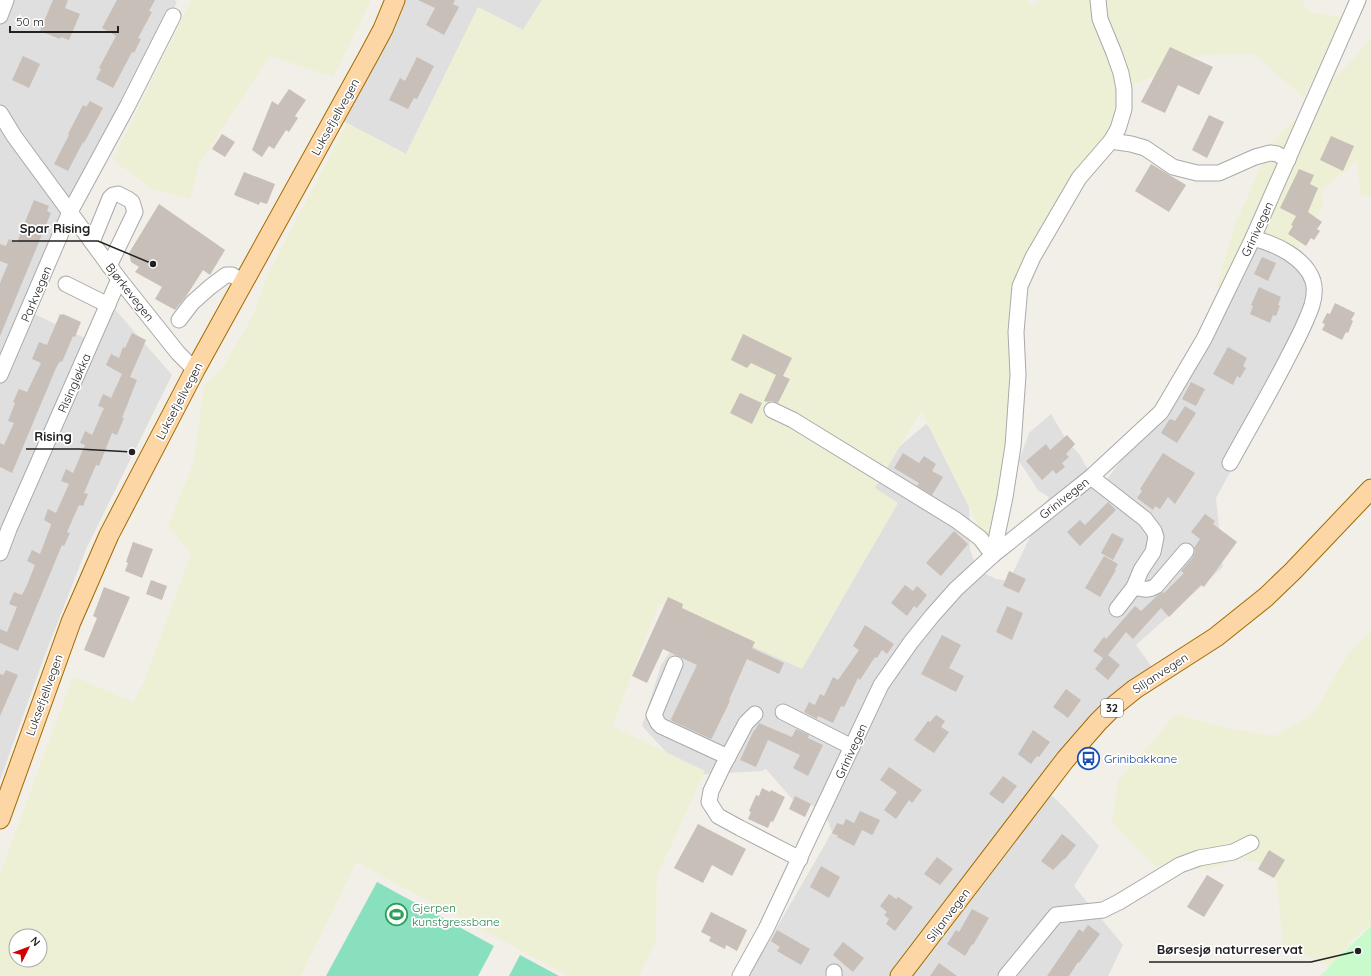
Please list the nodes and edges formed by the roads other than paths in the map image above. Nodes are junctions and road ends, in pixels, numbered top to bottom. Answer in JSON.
{"nodes":[{"id":1,"x":6,"y":0,"type":"edge"},
{"id":2,"x":395,"y":0,"type":"edge"},
{"id":3,"x":1098,"y":0,"type":"edge"},
{"id":4,"x":1358,"y":0,"type":"edge"},
{"id":5,"x":0,"y":16,"type":"edge"},
{"id":6,"x":173,"y":16,"type":"dead end"},
{"id":7,"x":0,"y":113,"type":"edge"},
{"id":8,"x":1111,"y":141,"type":"junction"},
{"id":9,"x":1288,"y":160,"type":"junction"},
{"id":10,"x":70,"y":212,"type":"junction"},
{"id":11,"x":1253,"y":238,"type":"junction"},
{"id":12,"x":92,"y":242,"type":"junction"},
{"id":13,"x":109,"y":266,"type":"junction"},
{"id":14,"x":119,"y":279,"type":"junction"},
{"id":15,"x":243,"y":282,"type":"junction"},
{"id":16,"x":66,"y":284,"type":"dead end"},
{"id":17,"x":108,"y":305,"type":"junction"},
{"id":18,"x":179,"y":320,"type":"dead end"},
{"id":19,"x":195,"y":370,"type":"junction"},
{"id":20,"x":0,"y":375,"type":"edge"},
{"id":21,"x":772,"y":410,"type":"dead end"},
{"id":22,"x":1230,"y":463,"type":"dead end"},
{"id":23,"x":1091,"y":477,"type":"junction"},
{"id":24,"x":1371,"y":489,"type":"edge"},
{"id":25,"x":1186,"y":551,"type":"dead end"},
{"id":26,"x":0,"y":553,"type":"edge"},
{"id":27,"x":993,"y":555,"type":"junction"},
{"id":28,"x":1134,"y":587,"type":"junction"},
{"id":29,"x":1117,"y":609,"type":"dead end"},
{"id":30,"x":675,"y":664,"type":"dead end"},
{"id":31,"x":782,"y":712,"type":"dead end"},
{"id":32,"x":755,"y":714,"type":"dead end"},
{"id":33,"x":852,"y":747,"type":"junction"},
{"id":34,"x":728,"y":757,"type":"junction"},
{"id":35,"x":0,"y":819,"type":"edge"},
{"id":36,"x":1251,"y":843,"type":"dead end"},
{"id":37,"x":800,"y":859,"type":"junction"},
{"id":38,"x":740,"y":976,"type":"edge"},
{"id":39,"x":900,"y":976,"type":"edge"},
{"id":40,"x":1006,"y":976,"type":"edge"}],
"edges":[{"from":1,"to":5,"type":"street"},
{"from":2,"to":15,"type":"main road","name":"Luksefjellvegen"},
{"from":3,"to":8,"type":"street"},
{"from":4,"to":9,"type":"street","name":"Grinivegen"},
{"from":6,"to":10,"type":"street","name":"Parkvegen"},
{"from":7,"to":10,"type":"street","name":"Bjørkevegen"},
{"from":8,"to":9,"type":"street"},
{"from":8,"to":27,"type":"street"},
{"from":9,"to":11,"type":"street","name":"Grinivegen"},
{"from":10,"to":12,"type":"street","name":"Bjørkevegen"},
{"from":10,"to":20,"type":"street","name":"Parkvegen"},
{"from":11,"to":22,"type":"street"},
{"from":11,"to":23,"type":"street","name":"Grinivegen"},
{"from":12,"to":13,"type":"street","name":"Bjørkevegen"},
{"from":12,"to":13,"type":"street"},
{"from":13,"to":14,"type":"street","name":"Bjørkevegen"},
{"from":14,"to":17,"type":"street","name":"Risingløkka"},
{"from":14,"to":19,"type":"street","name":"Bjørkevegen"},
{"from":15,"to":18,"type":"street"},
{"from":15,"to":19,"type":"main road","name":"Luksefjellvegen"},
{"from":16,"to":17,"type":"street"},
{"from":17,"to":26,"type":"street","name":"Risingløkka"},
{"from":19,"to":35,"type":"main road","name":"Luksefjellvegen"},
{"from":21,"to":27,"type":"street"},
{"from":23,"to":27,"type":"street","name":"Grinivegen"},
{"from":23,"to":28,"type":"street"},
{"from":24,"to":39,"type":"main road","name":"Siljanvegen","number":"32"},
{"from":25,"to":28,"type":"street"},
{"from":27,"to":33,"type":"street","name":"Grinivegen"},
{"from":28,"to":29,"type":"street"},
{"from":30,"to":34,"type":"street"},
{"from":31,"to":33,"type":"street"},
{"from":32,"to":34,"type":"street"},
{"from":33,"to":37,"type":"street","name":"Grinivegen"},
{"from":34,"to":37,"type":"street"},
{"from":36,"to":40,"type":"street"},
{"from":37,"to":38,"type":"street","name":"Grinivegen"}]}
